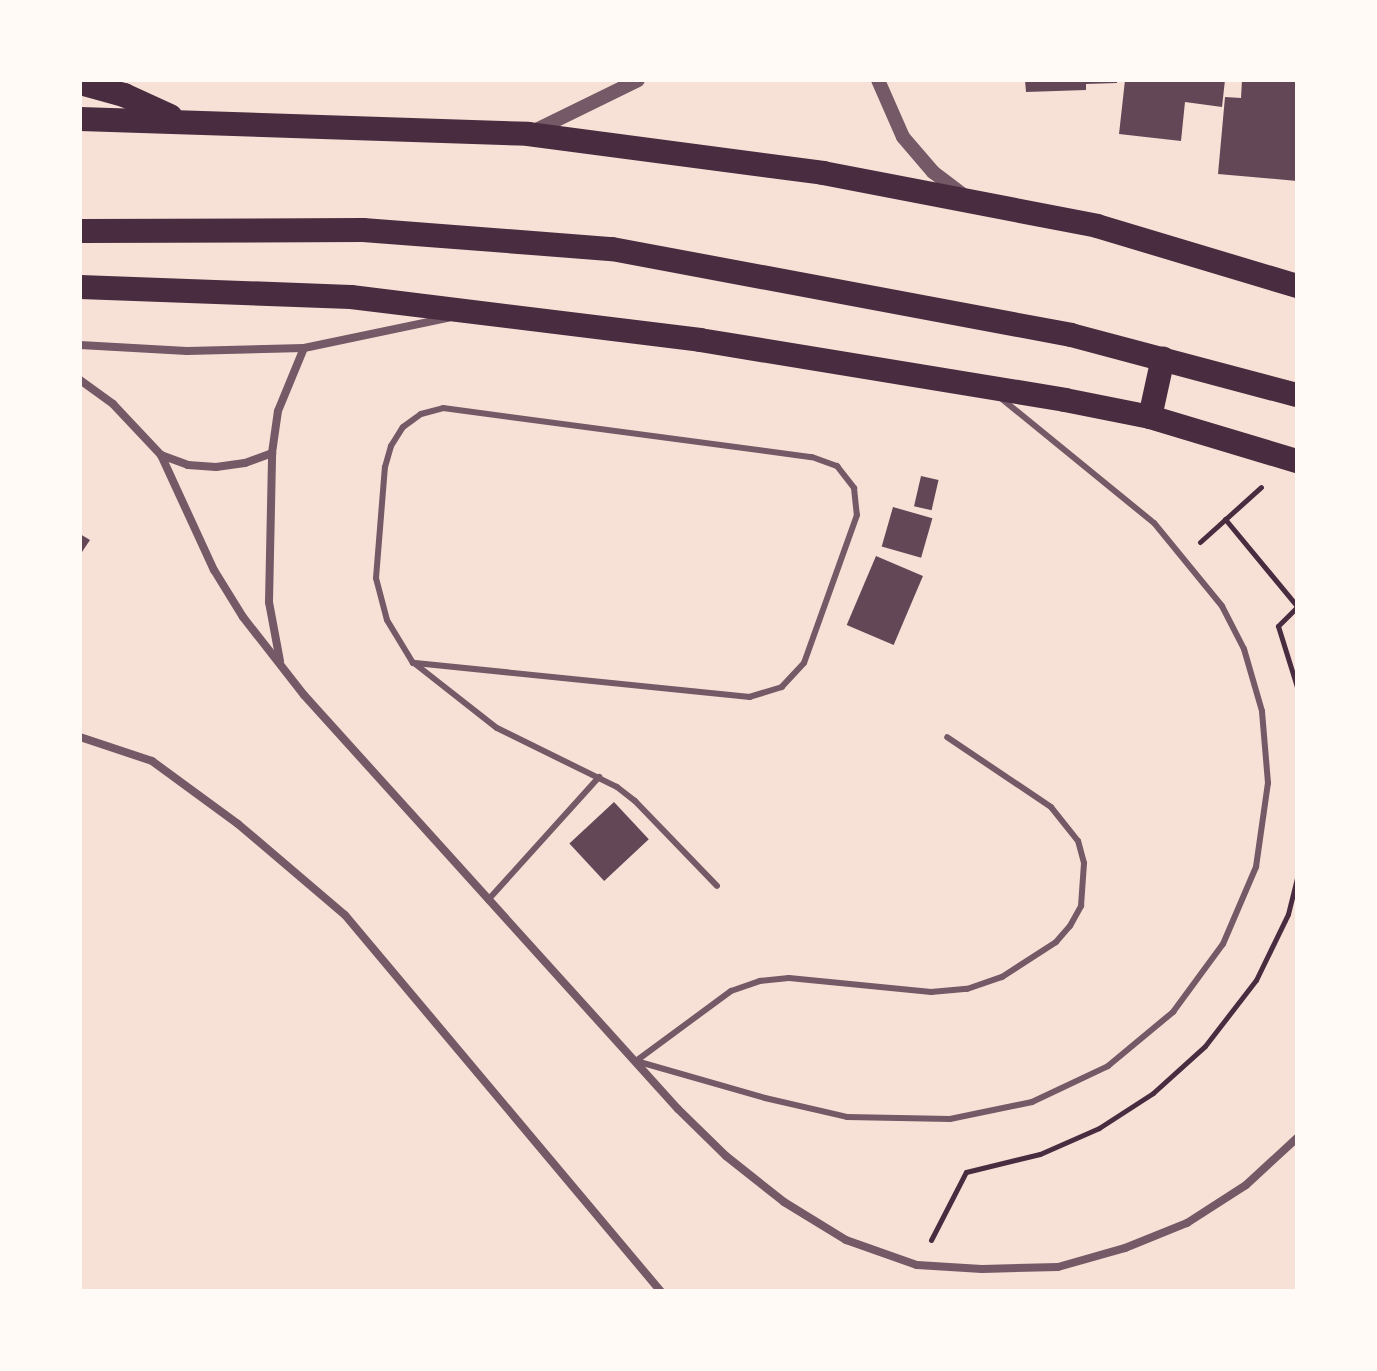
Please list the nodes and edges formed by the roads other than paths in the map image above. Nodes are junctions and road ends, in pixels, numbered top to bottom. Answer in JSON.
{"nodes":[{"id":1,"x":638,"y":80,"type":"edge"},
{"id":2,"x":878,"y":80,"type":"edge"},
{"id":3,"x":80,"y":83,"type":"edge"},
{"id":4,"x":80,"y":119,"type":"edge"},
{"id":5,"x":179,"y":120,"type":"junction"},
{"id":6,"x":528,"y":134,"type":"junction"},
{"id":7,"x":970,"y":199,"type":"junction"},
{"id":8,"x":80,"y":231,"type":"edge"},
{"id":9,"x":1297,"y":286,"type":"edge"},
{"id":10,"x":80,"y":287,"type":"edge"},
{"id":11,"x":475,"y":311,"type":"junction"},
{"id":12,"x":80,"y":345,"type":"edge"},
{"id":13,"x":304,"y":348,"type":"junction"},
{"id":14,"x":1163,"y":358,"type":"junction"},
{"id":15,"x":80,"y":380,"type":"edge"},
{"id":16,"x":988,"y":388,"type":"junction"},
{"id":17,"x":1297,"y":395,"type":"edge"},
{"id":18,"x":1150,"y":417,"type":"junction"},
{"id":19,"x":272,"y":453,"type":"junction"},
{"id":20,"x":161,"y":455,"type":"junction"},
{"id":21,"x":1295,"y":460,"type":"edge"},
{"id":22,"x":413,"y":663,"type":"junction"},
{"id":23,"x":281,"y":665,"type":"junction"},
{"id":24,"x":80,"y":737,"type":"edge"},
{"id":25,"x":947,"y":737,"type":"dead end"},
{"id":26,"x":599,"y":777,"type":"junction"},
{"id":27,"x":717,"y":886,"type":"dead end"},
{"id":28,"x":488,"y":900,"type":"junction"},
{"id":29,"x":636,"y":1061,"type":"junction"},
{"id":30,"x":1297,"y":1138,"type":"edge"},
{"id":31,"x":660,"y":1291,"type":"edge"}],
"edges":[{"from":1,"to":6,"type":"street"},
{"from":2,"to":7,"type":"street"},
{"from":3,"to":5,"type":"highway"},
{"from":4,"to":5,"type":"highway"},
{"from":5,"to":6,"type":"highway"},
{"from":6,"to":7,"type":"highway"},
{"from":7,"to":9,"type":"highway"},
{"from":8,"to":14,"type":"highway"},
{"from":10,"to":11,"type":"highway"},
{"from":11,"to":13,"type":"street"},
{"from":11,"to":16,"type":"highway"},
{"from":12,"to":13,"type":"street"},
{"from":13,"to":19,"type":"street"},
{"from":14,"to":17,"type":"highway"},
{"from":14,"to":18,"type":"highway"},
{"from":15,"to":20,"type":"street"},
{"from":16,"to":18,"type":"highway"},
{"from":16,"to":29,"type":"lane"},
{"from":18,"to":21,"type":"highway"},
{"from":19,"to":20,"type":"street"},
{"from":19,"to":23,"type":"street"},
{"from":20,"to":23,"type":"street"},
{"from":22,"to":22,"type":"lane"},
{"from":22,"to":26,"type":"lane"},
{"from":23,"to":28,"type":"street"},
{"from":24,"to":31,"type":"street"},
{"from":25,"to":29,"type":"lane"},
{"from":26,"to":27,"type":"lane"},
{"from":26,"to":28,"type":"lane"},
{"from":28,"to":29,"type":"street"},
{"from":29,"to":30,"type":"street"}]}
